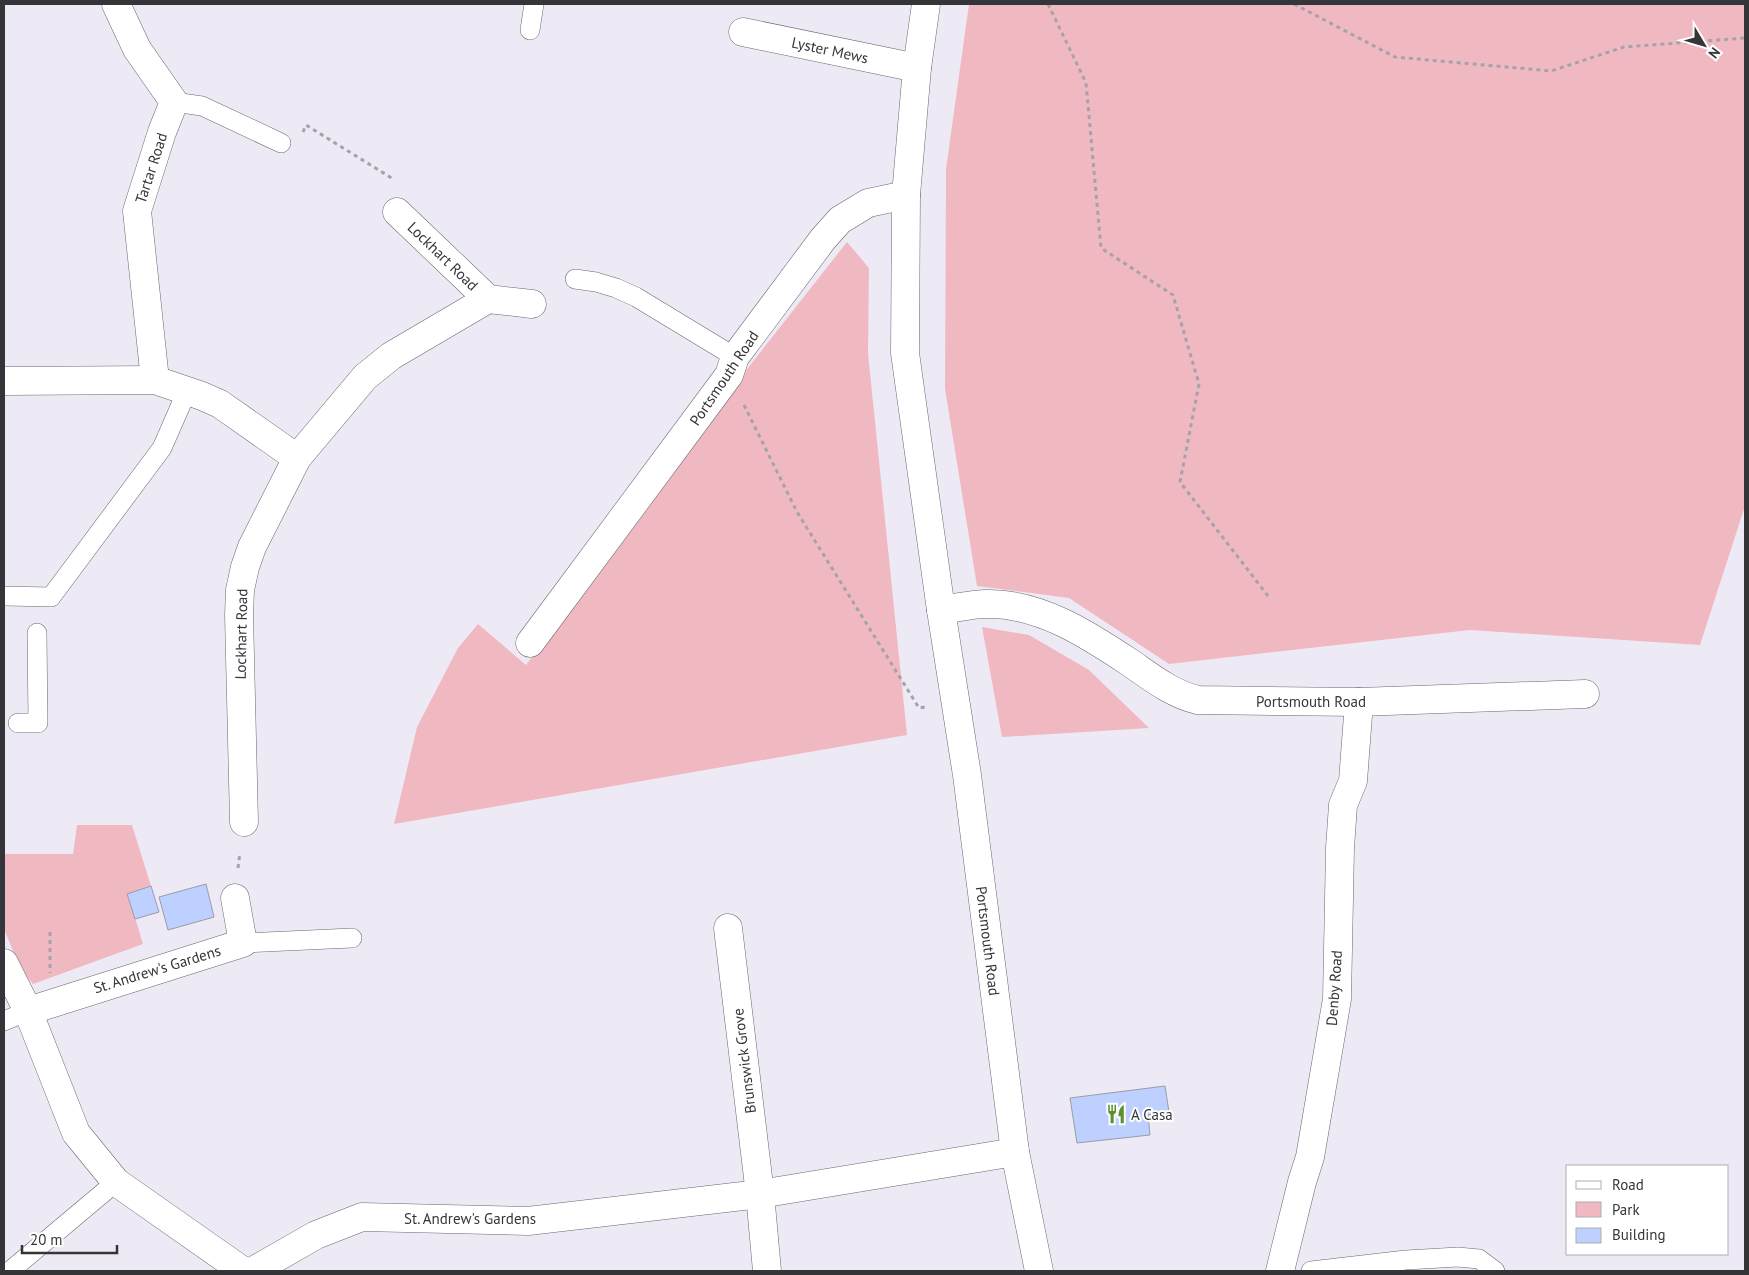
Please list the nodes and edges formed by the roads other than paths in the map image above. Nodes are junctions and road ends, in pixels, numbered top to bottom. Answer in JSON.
{"nodes":[{"id":1,"x":116,"y":4,"type":"edge"},
{"id":2,"x":534,"y":4,"type":"edge"},
{"id":3,"x":926,"y":4,"type":"edge"},
{"id":4,"x":530,"y":30,"type":"dead end"},
{"id":5,"x":743,"y":32,"type":"dead end"},
{"id":6,"x":917,"y":68,"type":"junction"},
{"id":7,"x":174,"y":102,"type":"junction"},
{"id":8,"x":281,"y":143,"type":"road end"},
{"id":9,"x":906,"y":195,"type":"junction"},
{"id":10,"x":397,"y":212,"type":"road end"},
{"id":11,"x":575,"y":279,"type":"dead end"},
{"id":12,"x":488,"y":300,"type":"junction"},
{"id":13,"x":532,"y":304,"type":"dead end"},
{"id":14,"x":732,"y":366,"type":"junction"},
{"id":15,"x":4,"y":380,"type":"edge"},
{"id":16,"x":155,"y":380,"type":"junction"},
{"id":17,"x":187,"y":391,"type":"junction"},
{"id":18,"x":297,"y":458,"type":"junction"},
{"id":19,"x":4,"y":596,"type":"edge"},
{"id":20,"x":941,"y":610,"type":"junction"},
{"id":21,"x":37,"y":633,"type":"dead end"},
{"id":22,"x":530,"y":643,"type":"dead end"},
{"id":23,"x":1585,"y":694,"type":"dead end"},
{"id":24,"x":1359,"y":702,"type":"junction"},
{"id":25,"x":18,"y":723,"type":"dead end"},
{"id":26,"x":244,"y":822,"type":"road end"},
{"id":27,"x":235,"y":898,"type":"road end"},
{"id":28,"x":728,"y":928,"type":"dead end"},
{"id":29,"x":352,"y":938,"type":"dead end"},
{"id":30,"x":243,"y":943,"type":"junction"},
{"id":31,"x":4,"y":963,"type":"edge"},
{"id":32,"x":27,"y":1012,"type":"edge"},
{"id":33,"x":1016,"y":1152,"type":"junction"},
{"id":34,"x":116,"y":1182,"type":"junction"},
{"id":35,"x":760,"y":1194,"type":"junction"},
{"id":36,"x":10,"y":1271,"type":"edge"},
{"id":37,"x":243,"y":1271,"type":"edge"},
{"id":38,"x":253,"y":1271,"type":"edge"},
{"id":39,"x":767,"y":1271,"type":"edge"},
{"id":40,"x":1038,"y":1271,"type":"edge"},
{"id":41,"x":1280,"y":1271,"type":"edge"},
{"id":42,"x":1311,"y":1271,"type":"edge"},
{"id":43,"x":1494,"y":1271,"type":"edge"}],
"edges":[{"from":1,"to":7,"type":"street"},
{"from":2,"to":4,"type":"lane"},
{"from":3,"to":6,"type":"street","name":"Portsmouth Road"},
{"from":5,"to":6,"type":"street","name":"Lyster Mews"},
{"from":6,"to":9,"type":"street","name":"Portsmouth Road"},
{"from":7,"to":8,"type":"lane"},
{"from":7,"to":16,"type":"street","name":"Tartar Road"},
{"from":9,"to":14,"type":"street","name":"Portsmouth Road"},
{"from":9,"to":20,"type":"street","name":"Portsmouth Road"},
{"from":10,"to":12,"type":"street","name":"Lockhart Road"},
{"from":11,"to":14,"type":"lane"},
{"from":12,"to":13,"type":"street","name":"Lockhart Road"},
{"from":12,"to":18,"type":"street","name":"Lockhart Road"},
{"from":14,"to":22,"type":"street","name":"Portsmouth Road"},
{"from":15,"to":16,"type":"street"},
{"from":16,"to":17,"type":"street"},
{"from":17,"to":18,"type":"street"},
{"from":17,"to":19,"type":"lane"},
{"from":18,"to":26,"type":"street","name":"Lockhart Road"},
{"from":20,"to":24,"type":"street","name":"Portsmouth Road"},
{"from":20,"to":33,"type":"street","name":"Portsmouth Road"},
{"from":21,"to":25,"type":"lane"},
{"from":23,"to":24,"type":"street","name":"Portsmouth Road"},
{"from":24,"to":41,"type":"street","name":"Denby Road"},
{"from":27,"to":30,"type":"street"},
{"from":28,"to":35,"type":"street","name":"Brunswick Grove"},
{"from":29,"to":30,"type":"lane"},
{"from":30,"to":32,"type":"street","name":"St. Andrew's Gardens"},
{"from":31,"to":32,"type":"street"},
{"from":32,"to":34,"type":"street"},
{"from":33,"to":35,"type":"street"},
{"from":33,"to":40,"type":"street","name":"Portsmouth Road"},
{"from":34,"to":36,"type":"lane"},
{"from":34,"to":37,"type":"street"},
{"from":35,"to":38,"type":"street","name":"St. Andrew's Gardens"},
{"from":35,"to":39,"type":"street","name":"Brunswick Grove"},
{"from":42,"to":43,"type":"lane"}]}
